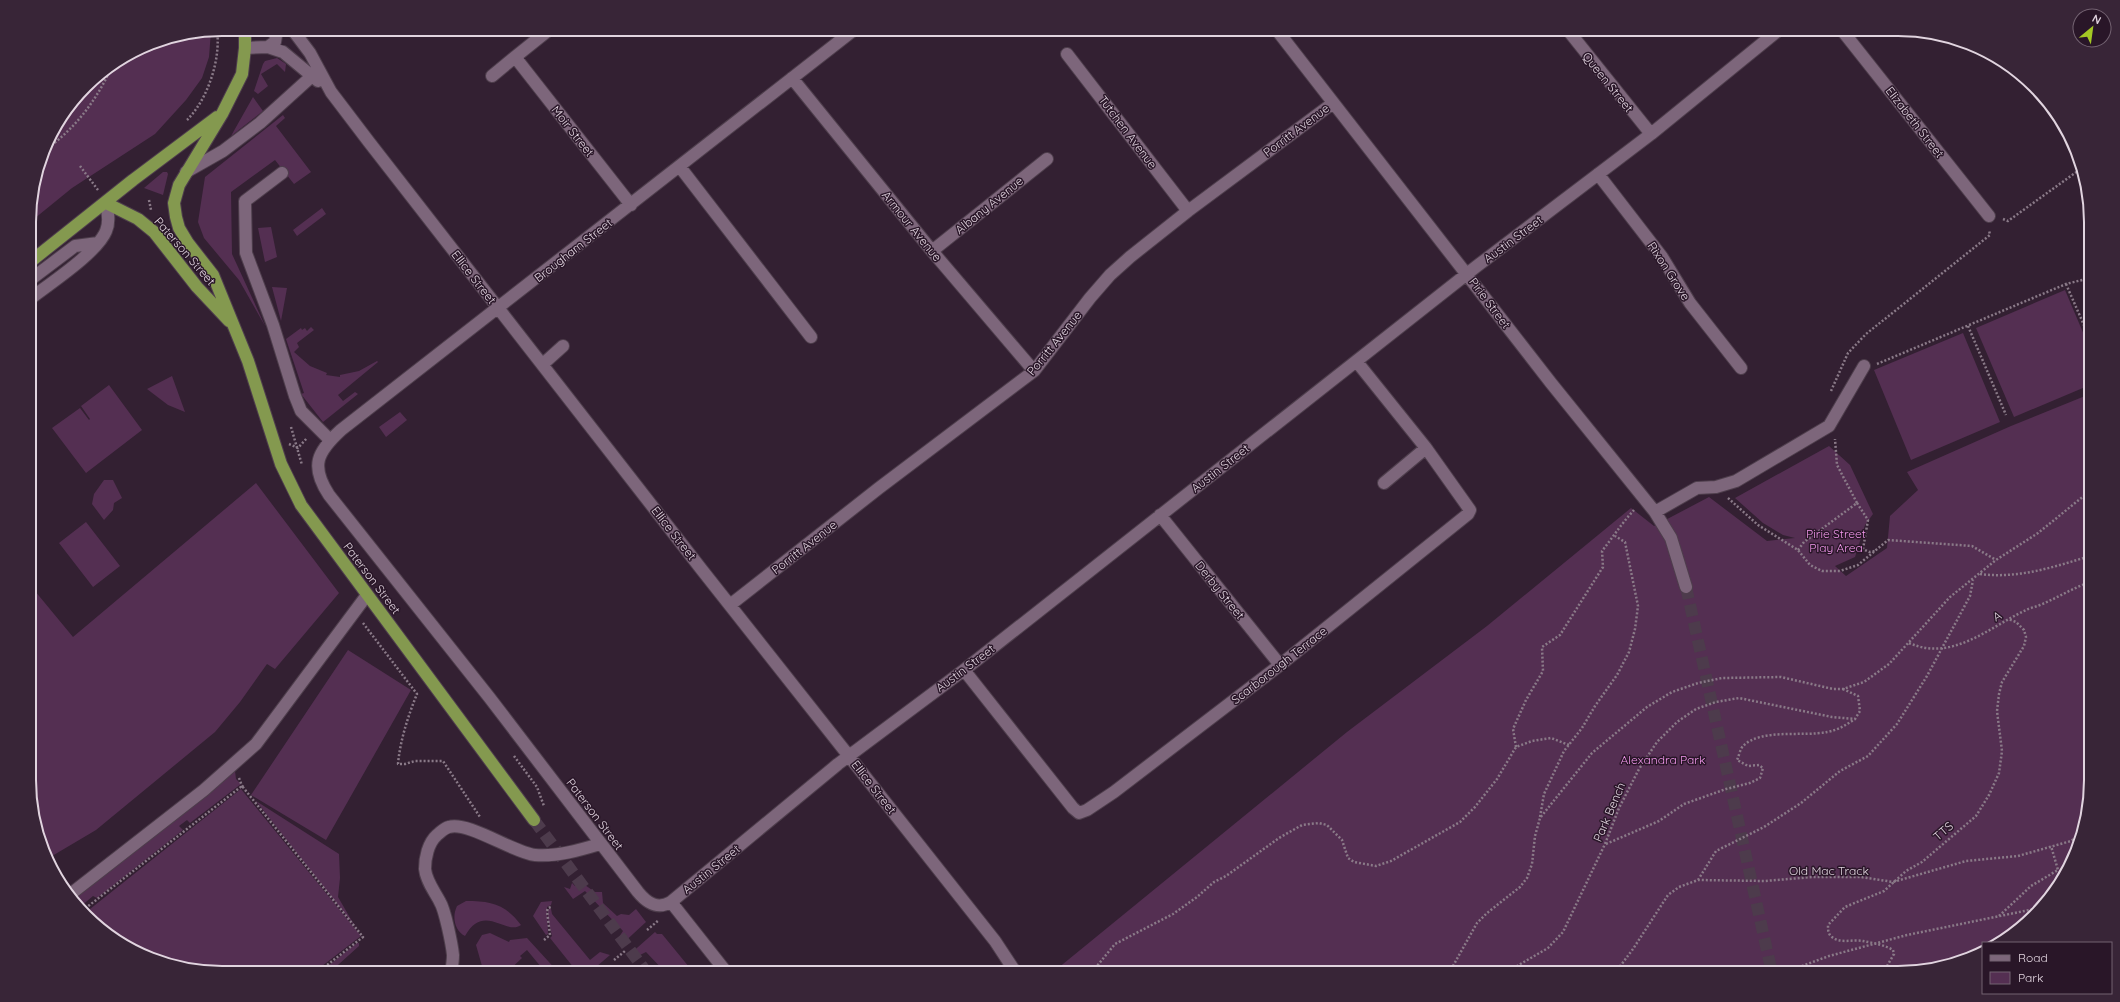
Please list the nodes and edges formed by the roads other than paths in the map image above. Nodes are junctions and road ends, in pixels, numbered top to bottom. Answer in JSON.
{"nodes":[{"id":1,"x":245,"y":36,"type":"edge"},
{"id":2,"x":276,"y":36,"type":"edge"},
{"id":3,"x":297,"y":36,"type":"edge"},
{"id":4,"x":541,"y":36,"type":"edge"},
{"id":5,"x":846,"y":36,"type":"edge"},
{"id":6,"x":1281,"y":36,"type":"edge"},
{"id":7,"x":1573,"y":36,"type":"edge"},
{"id":8,"x":1771,"y":36,"type":"edge"},
{"id":9,"x":1847,"y":36,"type":"edge"},
{"id":10,"x":268,"y":47,"type":"junction"},
{"id":11,"x":245,"y":48,"type":"junction"},
{"id":12,"x":1068,"y":54,"type":"dead end"},
{"id":13,"x":515,"y":57,"type":"junction"},
{"id":14,"x":312,"y":76,"type":"junction"},
{"id":15,"x":492,"y":76,"type":"dead end"},
{"id":16,"x":792,"y":78,"type":"junction"},
{"id":17,"x":331,"y":92,"type":"junction"},
{"id":18,"x":1333,"y":103,"type":"junction"},
{"id":19,"x":222,"y":114,"type":"junction"},
{"id":20,"x":1651,"y":134,"type":"junction"},
{"id":21,"x":1047,"y":159,"type":"dead end"},
{"id":22,"x":680,"y":167,"type":"junction"},
{"id":23,"x":186,"y":172,"type":"junction"},
{"id":24,"x":282,"y":173,"type":"dead end"},
{"id":25,"x":1598,"y":174,"type":"junction"},
{"id":26,"x":106,"y":203,"type":"junction"},
{"id":27,"x":631,"y":205,"type":"junction"},
{"id":28,"x":1188,"y":211,"type":"junction"},
{"id":29,"x":1989,"y":216,"type":"road end"},
{"id":30,"x":98,"y":243,"type":"junction"},
{"id":31,"x":932,"y":251,"type":"junction"},
{"id":32,"x":36,"y":257,"type":"edge"},
{"id":33,"x":1467,"y":273,"type":"junction"},
{"id":34,"x":36,"y":275,"type":"edge"},
{"id":35,"x":36,"y":294,"type":"edge"},
{"id":36,"x":499,"y":309,"type":"junction"},
{"id":37,"x":235,"y":328,"type":"junction"},
{"id":38,"x":812,"y":337,"type":"dead end"},
{"id":39,"x":563,"y":346,"type":"dead end"},
{"id":40,"x":1357,"y":362,"type":"junction"},
{"id":41,"x":543,"y":364,"type":"junction"},
{"id":42,"x":1864,"y":366,"type":"road end"},
{"id":43,"x":1741,"y":368,"type":"dead end"},
{"id":44,"x":1034,"y":372,"type":"junction"},
{"id":45,"x":330,"y":440,"type":"junction"},
{"id":46,"x":1426,"y":448,"type":"junction"},
{"id":47,"x":1384,"y":483,"type":"dead end"},
{"id":48,"x":322,"y":485,"type":"joint"},
{"id":49,"x":1655,"y":512,"type":"junction"},
{"id":50,"x":1160,"y":515,"type":"junction"},
{"id":51,"x":1686,"y":587,"type":"tunnel mouth"},
{"id":52,"x":367,"y":595,"type":"junction"},
{"id":53,"x":730,"y":605,"type":"junction"},
{"id":54,"x":1280,"y":665,"type":"junction"},
{"id":55,"x":964,"y":670,"type":"junction"},
{"id":56,"x":850,"y":756,"type":"junction"},
{"id":57,"x":534,"y":820,"type":"tunnel mouth"},
{"id":58,"x":600,"y":844,"type":"junction"},
{"id":59,"x":73,"y":892,"type":"edge"},
{"id":60,"x":664,"y":909,"type":"junction"},
{"id":61,"x":452,"y":966,"type":"edge"},
{"id":62,"x":720,"y":966,"type":"edge"},
{"id":63,"x":1012,"y":966,"type":"edge"}],
"edges":[{"from":1,"to":11,"type":"highway","name":"Paterson Street"},
{"from":2,"to":10,"type":"street"},
{"from":3,"to":17,"type":"street","name":"Ellice Street"},
{"from":4,"to":13,"type":"street"},
{"from":5,"to":16,"type":"street","name":"Brougham Street"},
{"from":6,"to":18,"type":"street","name":"Pirie Street"},
{"from":7,"to":20,"type":"street","name":"Queen Street"},
{"from":8,"to":20,"type":"street","name":"Austin Street"},
{"from":9,"to":29,"type":"street","name":"Elizabeth Street"},
{"from":10,"to":11,"type":"street","name":"Ellice Street"},
{"from":10,"to":14,"type":"street","name":"Ellice Street"},
{"from":11,"to":19,"type":"highway","name":"Paterson Street"},
{"from":12,"to":28,"type":"street","name":"Tutchen Avenue"},
{"from":13,"to":15,"type":"street"},
{"from":13,"to":27,"type":"street","name":"Moir Street"},
{"from":14,"to":17,"type":"street","name":"Ellice Street"},
{"from":14,"to":23,"type":"street"},
{"from":16,"to":22,"type":"street","name":"Brougham Street"},
{"from":16,"to":31,"type":"street","name":"Armour Avenue"},
{"from":17,"to":36,"type":"street","name":"Ellice Street"},
{"from":18,"to":28,"type":"street","name":"Porritt Avenue"},
{"from":18,"to":33,"type":"street","name":"Pirie Street"},
{"from":19,"to":23,"type":"highway","name":"Paterson Street"},
{"from":19,"to":26,"type":"highway"},
{"from":20,"to":25,"type":"street","name":"Austin Street"},
{"from":21,"to":31,"type":"street","name":"Albany Avenue"},
{"from":22,"to":27,"type":"street","name":"Brougham Street"},
{"from":22,"to":38,"type":"street"},
{"from":23,"to":37,"type":"highway","name":"Paterson Street"},
{"from":24,"to":45,"type":"street"},
{"from":25,"to":33,"type":"street","name":"Austin Street"},
{"from":25,"to":43,"type":"street","name":"Rixon Grove"},
{"from":26,"to":30,"type":"street"},
{"from":26,"to":32,"type":"highway"},
{"from":26,"to":37,"type":"highway","name":"Paterson Street"},
{"from":27,"to":36,"type":"street","name":"Brougham Street"},
{"from":28,"to":44,"type":"street","name":"Porritt Avenue"},
{"from":30,"to":34,"type":"street"},
{"from":30,"to":35,"type":"street"},
{"from":31,"to":44,"type":"street","name":"Armour Avenue"},
{"from":33,"to":40,"type":"street","name":"Austin Street"},
{"from":33,"to":49,"type":"street","name":"Pirie Street"},
{"from":36,"to":41,"type":"street","name":"Ellice Street"},
{"from":36,"to":45,"type":"street","name":"Brougham Street"},
{"from":37,"to":52,"type":"highway","name":"Paterson Street"},
{"from":39,"to":41,"type":"street"},
{"from":40,"to":46,"type":"street","name":"Scarborough Terrace"},
{"from":40,"to":50,"type":"street","name":"Austin Street"},
{"from":41,"to":53,"type":"street","name":"Ellice Street"},
{"from":42,"to":49,"type":"street"},
{"from":44,"to":53,"type":"street","name":"Porritt Avenue"},
{"from":45,"to":48,"type":"street","name":"Brougham Street"},
{"from":46,"to":47,"type":"street"},
{"from":46,"to":54,"type":"street","name":"Scarborough Terrace"},
{"from":48,"to":58,"type":"street","name":"Paterson Street"},
{"from":49,"to":51,"type":"street","name":"Pirie Street"},
{"from":50,"to":54,"type":"street","name":"Derby Street"},
{"from":50,"to":55,"type":"street","name":"Austin Street"},
{"from":52,"to":57,"type":"highway","name":"Paterson Street"},
{"from":52,"to":59,"type":"street"},
{"from":53,"to":56,"type":"street","name":"Ellice Street"},
{"from":54,"to":55,"type":"street","name":"Scarborough Terrace"},
{"from":55,"to":56,"type":"street","name":"Austin Street"},
{"from":56,"to":60,"type":"street","name":"Austin Street"},
{"from":56,"to":63,"type":"street","name":"Ellice Street"},
{"from":58,"to":60,"type":"street","name":"Paterson Street"},
{"from":58,"to":61,"type":"street"},
{"from":60,"to":62,"type":"street"}]}
